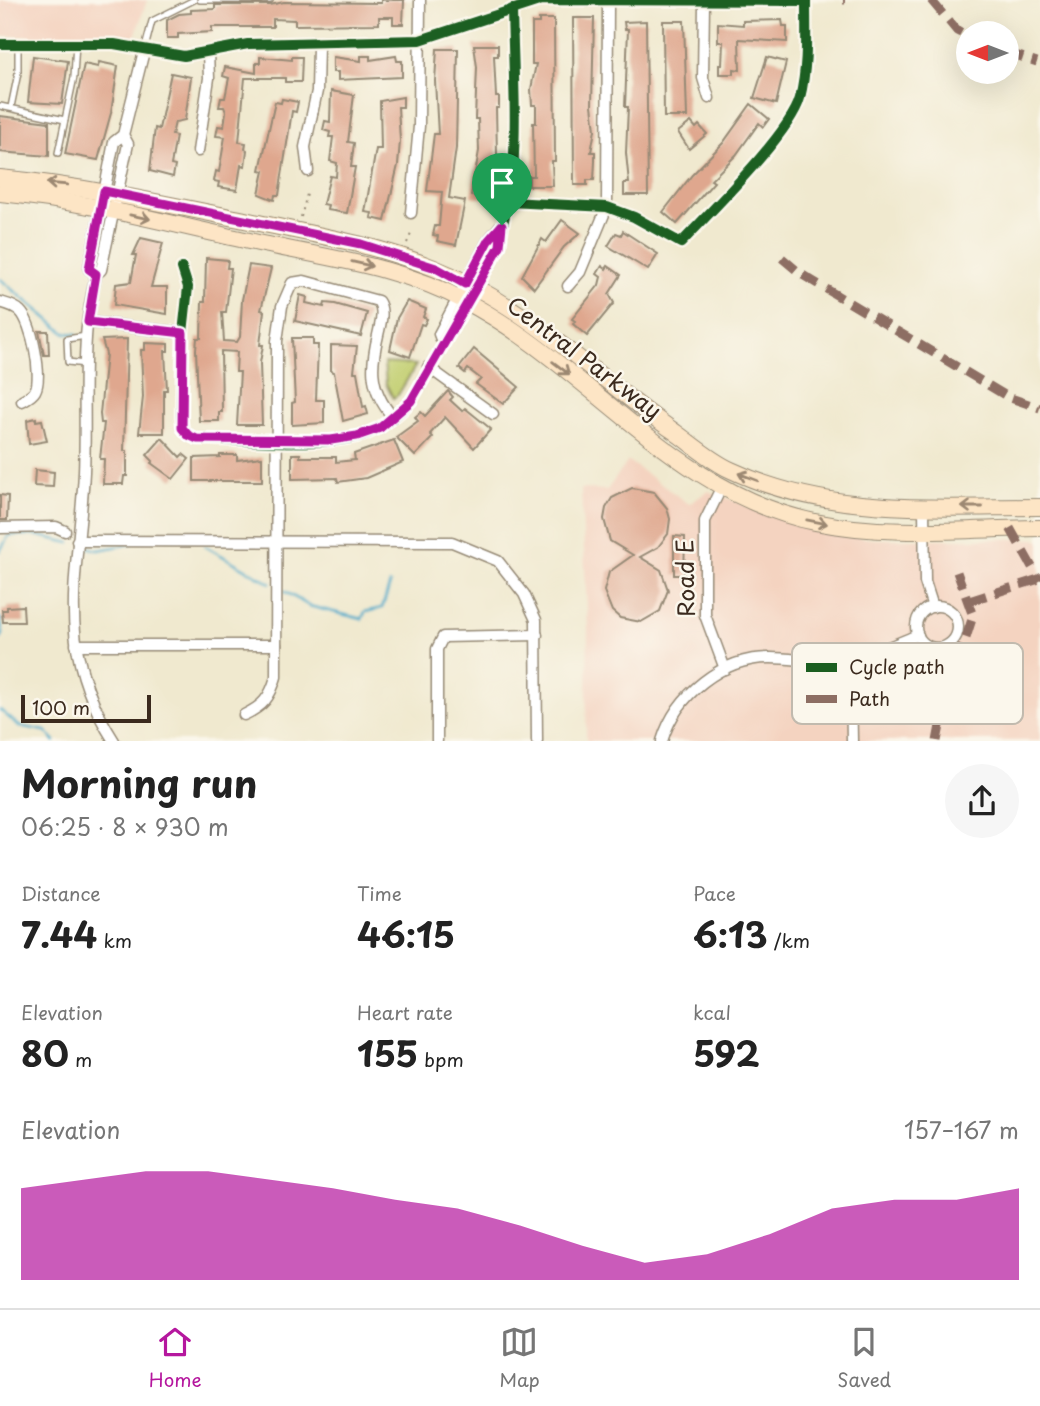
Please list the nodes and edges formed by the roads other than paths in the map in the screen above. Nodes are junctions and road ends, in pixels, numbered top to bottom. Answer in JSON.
{"nodes":[{"id":1,"x":194,"y":0,"type":"edge"},
{"id":2,"x":200,"y":0,"type":"edge"},
{"id":3,"x":270,"y":0,"type":"edge"},
{"id":4,"x":419,"y":0,"type":"edge"},
{"id":5,"x":608,"y":1,"type":"edge"},
{"id":6,"x":806,"y":1,"type":"edge"},
{"id":7,"x":704,"y":2,"type":"junction"},
{"id":8,"x":512,"y":9,"type":"junction"},
{"id":9,"x":420,"y":40,"type":"junction"},
{"id":10,"x":76,"y":42,"type":"junction"},
{"id":11,"x":18,"y":43,"type":"junction"},
{"id":12,"x":0,"y":44,"type":"edge"},
{"id":13,"x":318,"y":45,"type":"junction"},
{"id":14,"x":144,"y":51,"type":"junction"},
{"id":15,"x":208,"y":52,"type":"junction"},
{"id":16,"x":709,"y":98,"type":"dead end"},
{"id":17,"x":0,"y":106,"type":"edge"},
{"id":18,"x":11,"y":107,"type":"junction"},
{"id":19,"x":65,"y":120,"type":"junction"},
{"id":20,"x":198,"y":151,"type":"dead end"},
{"id":21,"x":58,"y":153,"type":"dead end"},
{"id":22,"x":308,"y":171,"type":"dead end"},
{"id":23,"x":0,"y":178,"type":"edge"},
{"id":24,"x":0,"y":193,"type":"edge"},
{"id":25,"x":110,"y":193,"type":"junction"},
{"id":26,"x":509,"y":202,"type":"junction"},
{"id":27,"x":607,"y":207,"type":"junction"},
{"id":28,"x":107,"y":210,"type":"junction"},
{"id":29,"x":411,"y":213,"type":"dead end"},
{"id":30,"x":182,"y":268,"type":"dead end"},
{"id":31,"x":568,"y":286,"type":"dead end"},
{"id":32,"x":467,"y":292,"type":"junction"},
{"id":33,"x":0,"y":302,"type":"edge"},
{"id":34,"x":88,"y":322,"type":"junction"},
{"id":35,"x":183,"y":333,"type":"junction"},
{"id":36,"x":86,"y":336,"type":"junction"},
{"id":37,"x":85,"y":364,"type":"junction"},
{"id":38,"x":428,"y":367,"type":"junction"},
{"id":39,"x":22,"y":401,"type":"dead end"},
{"id":40,"x":493,"y":414,"type":"dead end"},
{"id":41,"x":393,"y":417,"type":"junction"},
{"id":42,"x":278,"y":440,"type":"junction"},
{"id":43,"x":722,"y":486,"type":"junction"},
{"id":44,"x":1040,"y":506,"type":"edge"},
{"id":45,"x":924,"y":508,"type":"junction"},
{"id":46,"x":0,"y":528,"type":"edge"},
{"id":47,"x":1040,"y":528,"type":"edge"},
{"id":48,"x":925,"y":530,"type":"junction"},
{"id":49,"x":65,"y":531,"type":"dead end"},
{"id":50,"x":277,"y":540,"type":"junction"},
{"id":51,"x":77,"y":541,"type":"junction"},
{"id":52,"x":933,"y":607,"type":"junction"},
{"id":53,"x":537,"y":635,"type":"junction"},
{"id":54,"x":918,"y":635,"type":"junction"},
{"id":55,"x":895,"y":643,"type":"edge"},
{"id":56,"x":924,"y":643,"type":"edge"},
{"id":57,"x":950,"y":643,"type":"edge"},
{"id":58,"x":76,"y":645,"type":"junction"},
{"id":59,"x":276,"y":645,"type":"junction"},
{"id":60,"x":792,"y":660,"type":"edge"},
{"id":61,"x":724,"y":669,"type":"junction"},
{"id":62,"x":244,"y":715,"type":"dead end"},
{"id":63,"x":114,"y":741,"type":"edge"},
{"id":64,"x":437,"y":741,"type":"edge"},
{"id":65,"x":537,"y":741,"type":"edge"},
{"id":66,"x":662,"y":741,"type":"edge"}],
"edges":[{"from":1,"to":14,"type":"lane"},
{"from":2,"to":3,"type":"lane"},
{"from":4,"to":9,"type":"street"},
{"from":5,"to":7,"type":"street"},
{"from":5,"to":8,"type":"street"},
{"from":5,"to":27,"type":"street"},
{"from":6,"to":7,"type":"street"},
{"from":6,"to":27,"type":"street"},
{"from":7,"to":16,"type":"street"},
{"from":8,"to":9,"type":"street"},
{"from":8,"to":26,"type":"street"},
{"from":9,"to":13,"type":"street"},
{"from":9,"to":29,"type":"street"},
{"from":10,"to":11,"type":"street"},
{"from":10,"to":14,"type":"street"},
{"from":10,"to":19,"type":"lane"},
{"from":11,"to":12,"type":"street"},
{"from":11,"to":18,"type":"lane"},
{"from":13,"to":15,"type":"street"},
{"from":13,"to":22,"type":"street"},
{"from":14,"to":15,"type":"street"},
{"from":14,"to":25,"type":"street"},
{"from":15,"to":20,"type":"street"},
{"from":17,"to":18,"type":"lane"},
{"from":18,"to":19,"type":"lane"},
{"from":19,"to":21,"type":"lane"},
{"from":25,"to":23,"type":"main road","name":"Central Parkway","one_way":true},
{"from":24,"to":28,"type":"main road","name":"Central Parkway"},
{"from":25,"to":28,"type":"street"},
{"from":25,"to":32,"type":"main road","name":"Central Parkway"},
{"from":26,"to":27,"type":"street"},
{"from":26,"to":32,"type":"street"},
{"from":27,"to":31,"type":"street"},
{"from":28,"to":32,"type":"main road","name":"Central Parkway","one_way":true},
{"from":28,"to":34,"type":"street"},
{"from":30,"to":35,"type":"street"},
{"from":32,"to":38,"type":"street"},
{"from":32,"to":43,"type":"main road","name":"Central Parkway","one_way":true},
{"from":45,"to":32,"type":"main road","name":"Central Parkway","one_way":true},
{"from":33,"to":39,"type":"street"},
{"from":34,"to":35,"type":"street"},
{"from":34,"to":36,"type":"street"},
{"from":35,"to":42,"type":"street"},
{"from":36,"to":37,"type":"street"},
{"from":36,"to":37,"type":"lane"},
{"from":37,"to":51,"type":"street"},
{"from":38,"to":40,"type":"street"},
{"from":38,"to":41,"type":"street"},
{"from":41,"to":42,"type":"street"},
{"from":41,"to":42,"type":"street"},
{"from":42,"to":50,"type":"street"},
{"from":43,"to":48,"type":"main road","name":"Central Parkway","one_way":true},
{"from":43,"to":61,"type":"street","name":"Road E"},
{"from":44,"to":45,"type":"main road","name":"Central Parkway","one_way":true},
{"from":45,"to":48,"type":"street"},
{"from":46,"to":49,"type":"street"},
{"from":47,"to":48,"type":"main road","name":"Central Parkway"},
{"from":48,"to":52,"type":"street"},
{"from":50,"to":51,"type":"street"},
{"from":50,"to":53,"type":"street"},
{"from":50,"to":59,"type":"street"},
{"from":51,"to":58,"type":"street"},
{"from":52,"to":54,"type":"street"},
{"from":52,"to":57,"type":"street"},
{"from":53,"to":64,"type":"street"},
{"from":53,"to":65,"type":"street"},
{"from":54,"to":55,"type":"street"},
{"from":54,"to":56,"type":"street"},
{"from":58,"to":59,"type":"street"},
{"from":58,"to":63,"type":"street"},
{"from":59,"to":62,"type":"street"},
{"from":60,"to":61,"type":"street"},
{"from":61,"to":66,"type":"street"}]}
